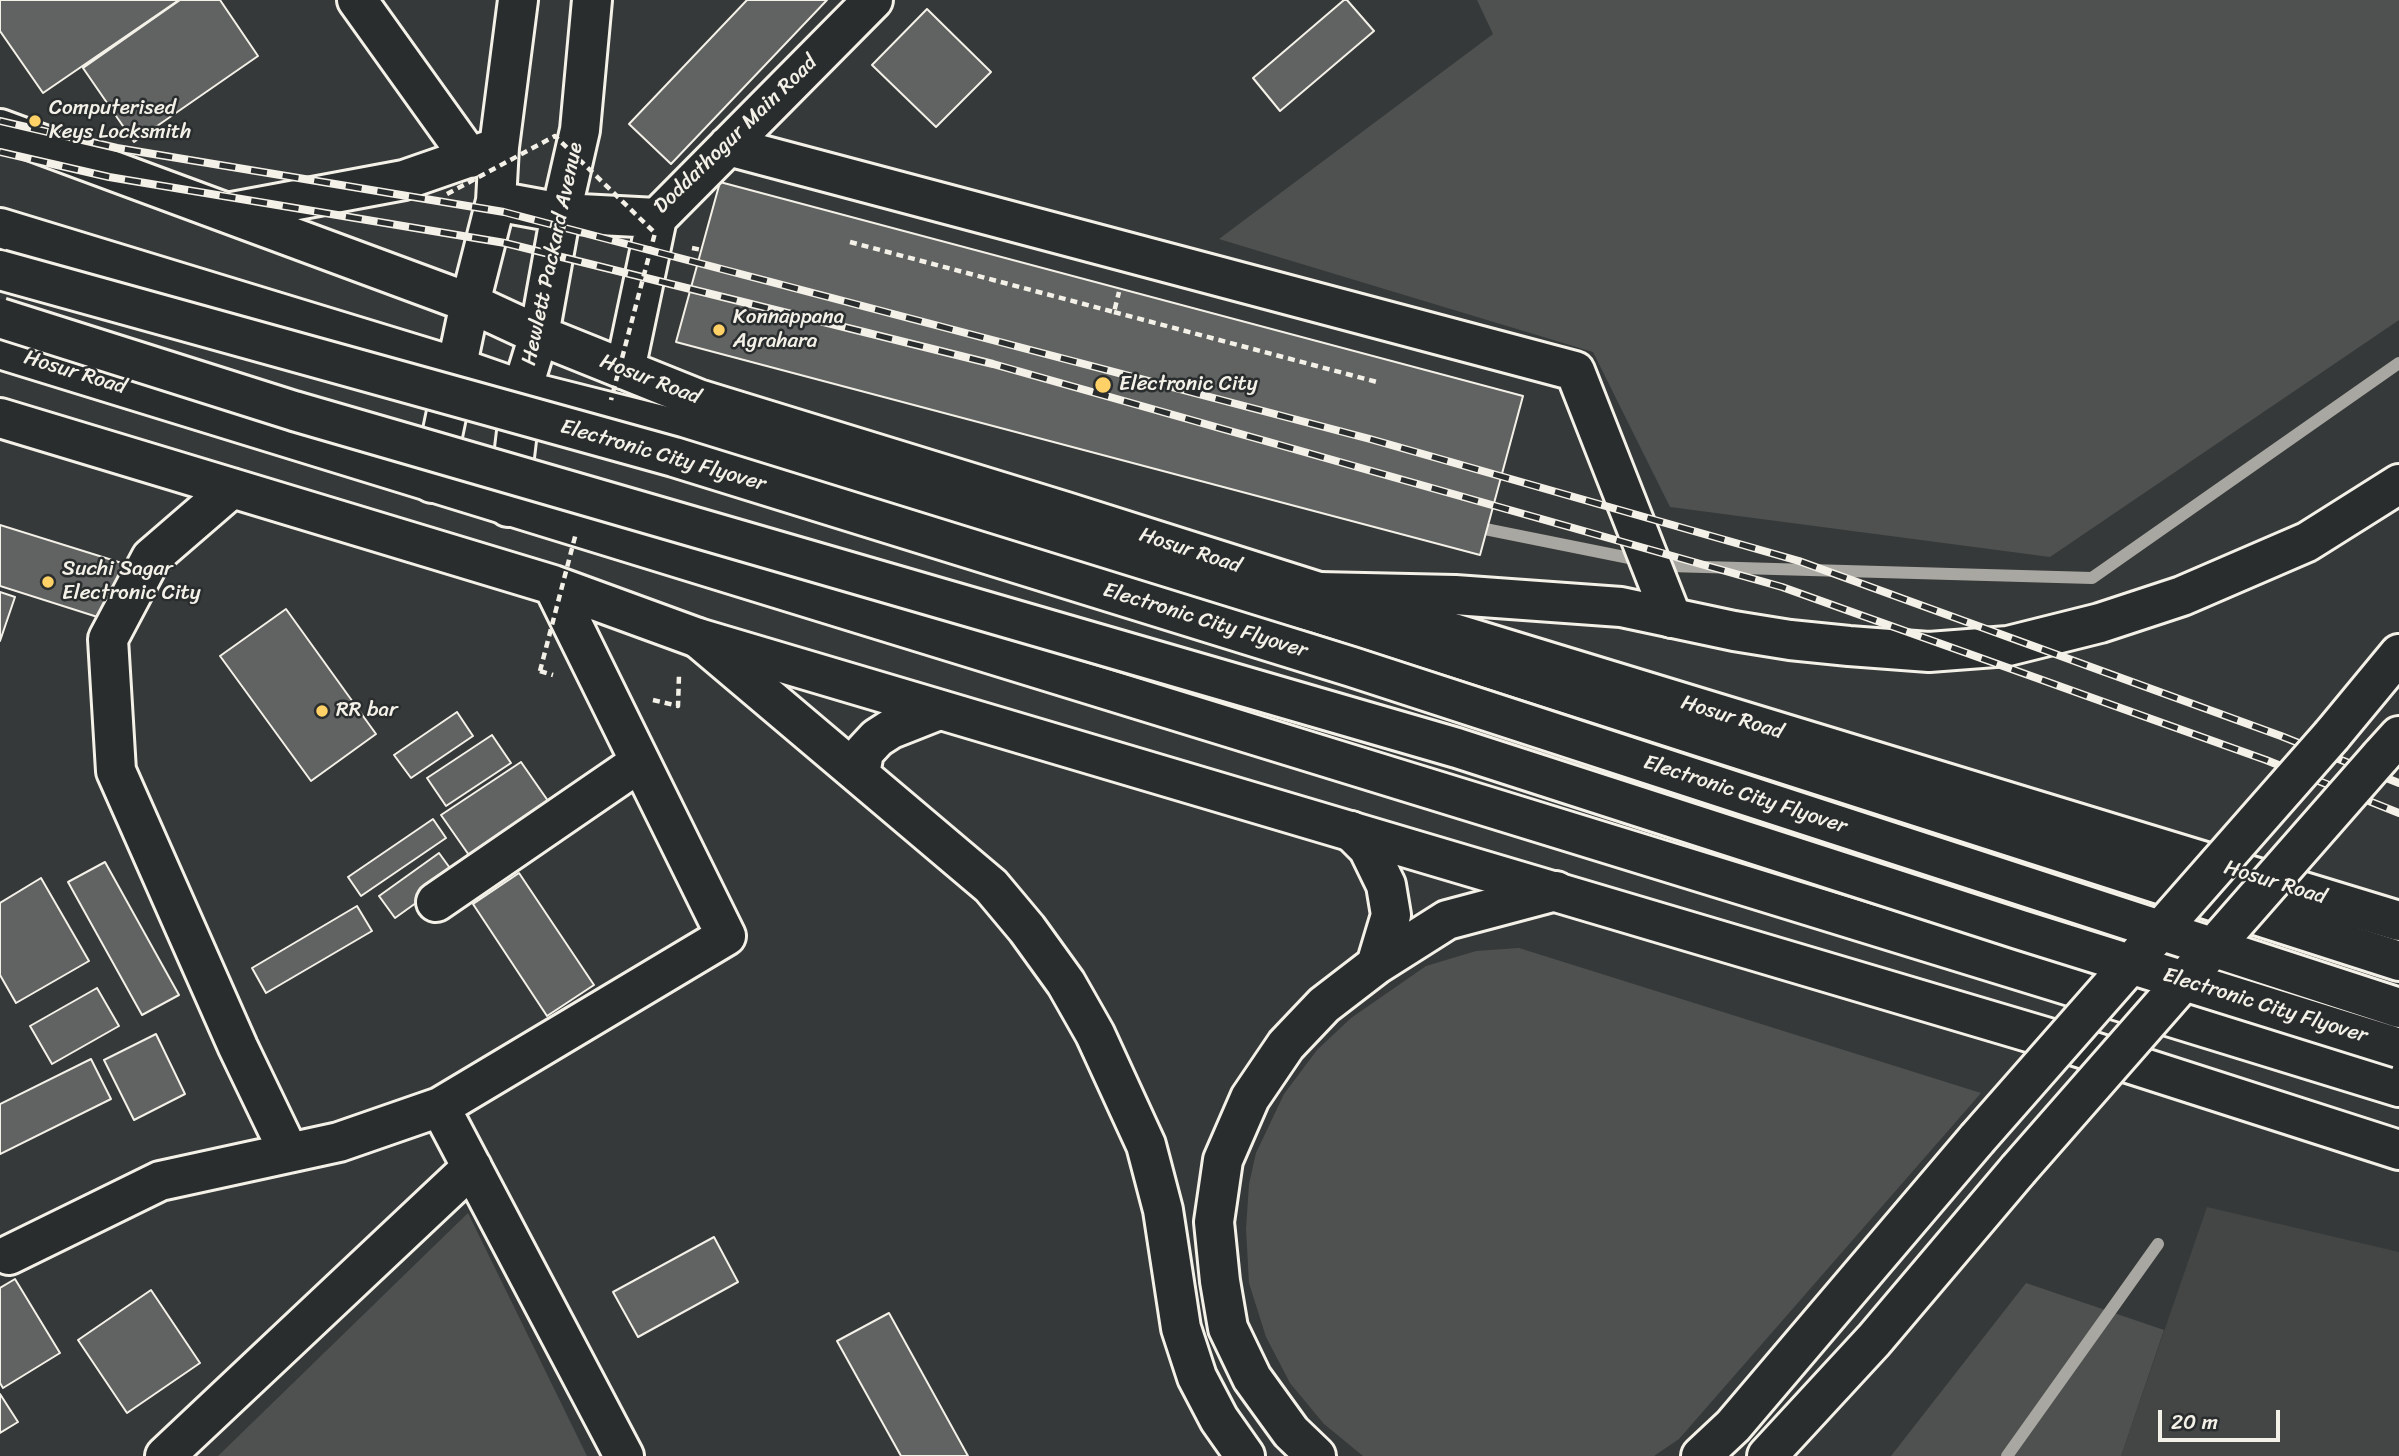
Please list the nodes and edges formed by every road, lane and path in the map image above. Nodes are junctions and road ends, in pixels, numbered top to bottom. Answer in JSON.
{"nodes":[{"id":1,"x":357,"y":0,"type":"edge"},
{"id":2,"x":518,"y":0,"type":"edge"},
{"id":3,"x":592,"y":0,"type":"edge"},
{"id":4,"x":873,"y":0,"type":"edge"},
{"id":5,"x":0,"y":130,"type":"edge"},
{"id":6,"x":728,"y":146,"type":"junction"},
{"id":7,"x":485,"y":153,"type":"junction"},
{"id":8,"x":447,"y":194,"type":"dead end"},
{"id":9,"x":496,"y":201,"type":"junction"},
{"id":10,"x":227,"y":213,"type":"junction"},
{"id":11,"x":561,"y":213,"type":"junction"},
{"id":12,"x":656,"y":225,"type":"junction"},
{"id":13,"x":0,"y":228,"type":"edge"},
{"id":14,"x":850,"y":242,"type":"dead end"},
{"id":15,"x":1130,"y":253,"type":"junction"},
{"id":16,"x":0,"y":270,"type":"edge"},
{"id":17,"x":470,"y":303,"type":"junction"},
{"id":18,"x":1114,"y":312,"type":"junction"},
{"id":19,"x":0,"y":318,"type":"edge"},
{"id":20,"x":539,"y":335,"type":"junction"},
{"id":21,"x":0,"y":349,"type":"edge"},
{"id":22,"x":456,"y":367,"type":"junction"},
{"id":23,"x":625,"y":370,"type":"junction"},
{"id":24,"x":1377,"y":382,"type":"dead end"},
{"id":25,"x":522,"y":390,"type":"junction"},
{"id":26,"x":0,"y":418,"type":"edge"},
{"id":27,"x":432,"y":483,"type":"junction"},
{"id":28,"x":2399,"y":484,"type":"edge"},
{"id":29,"x":232,"y":488,"type":"junction"},
{"id":30,"x":508,"y":506,"type":"junction"},
{"id":31,"x":553,"y":585,"type":"junction"},
{"id":32,"x":1319,"y":592,"type":"junction"},
{"id":33,"x":1672,"y":618,"type":"junction"},
{"id":34,"x":698,"y":638,"type":"junction"},
{"id":35,"x":2399,"y":654,"type":"edge"},
{"id":36,"x":939,"y":710,"type":"junction"},
{"id":37,"x":2390,"y":747,"type":"edge"},
{"id":38,"x":640,"y":762,"type":"junction"},
{"id":39,"x":860,"y":774,"type":"junction"},
{"id":40,"x":1351,"y":831,"type":"junction"},
{"id":41,"x":1556,"y":891,"type":"junction"},
{"id":42,"x":436,"y":902,"type":"dead end"},
{"id":43,"x":2399,"y":921,"type":"edge"},
{"id":44,"x":2399,"y":961,"type":"edge"},
{"id":45,"x":1376,"y":965,"type":"junction"},
{"id":46,"x":2399,"y":1008,"type":"edge"},
{"id":47,"x":2399,"y":1048,"type":"edge"},
{"id":48,"x":2399,"y":1087,"type":"edge"},
{"id":49,"x":440,"y":1107,"type":"junction"},
{"id":50,"x":2399,"y":1150,"type":"edge"},
{"id":51,"x":289,"y":1153,"type":"junction"},
{"id":52,"x":472,"y":1167,"type":"junction"},
{"id":53,"x":9,"y":1255,"type":"dead end"},
{"id":54,"x":165,"y":1456,"type":"edge"},
{"id":55,"x":624,"y":1456,"type":"edge"},
{"id":56,"x":1245,"y":1456,"type":"edge"},
{"id":57,"x":1317,"y":1456,"type":"edge"},
{"id":58,"x":1702,"y":1456,"type":"edge"},
{"id":59,"x":1767,"y":1456,"type":"edge"}],
"edges":[{"from":1,"to":7,"type":"main road"},
{"from":2,"to":7,"type":"main road"},
{"from":3,"to":11,"type":"main road","name":"Hewlett Packard Avenue"},
{"from":4,"to":6,"type":"main road","name":"Doddathogur Main Road"},
{"from":5,"to":10,"type":"main road","name":"Hosur Road"},
{"from":6,"to":12,"type":"main road","name":"Doddathogur Main Road"},
{"from":6,"to":15,"type":"main road"},
{"from":7,"to":9,"type":"main road"},
{"from":7,"to":10,"type":"main road"},
{"from":8,"to":12,"type":"path","bridge":true},
{"from":9,"to":11,"type":"main road","name":"Doddathogur Main Road"},
{"from":9,"to":17,"type":"main road"},
{"from":10,"to":17,"type":"main road","name":"Hosur Road"},
{"from":11,"to":12,"type":"main road","name":"Doddathogur Main Road"},
{"from":11,"to":20,"type":"main road","name":"Hewlett Packard Avenue"},
{"from":12,"to":23,"type":"main road"},
{"from":13,"to":22,"type":"main road","name":"Hosur Road"},
{"from":14,"to":18,"type":"path"},
{"from":15,"to":18,"type":"path"},
{"from":15,"to":33,"type":"main road"},
{"from":16,"to":46,"type":"main road","name":"Electronic City Flyover","bridge":true},
{"from":17,"to":20,"type":"main road","name":"Hosur Road"},
{"from":17,"to":22,"type":"main road"},
{"from":18,"to":24,"type":"path"},
{"from":19,"to":47,"type":"main road","name":"Electronic City Flyover","bridge":true},
{"from":20,"to":23,"type":"main road","name":"Hosur Road"},
{"from":20,"to":25,"type":"main road","name":"Hewlett Packard Avenue"},
{"from":21,"to":27,"type":"main road","name":"Hosur Road"},
{"from":22,"to":25,"type":"main road","name":"Hosur Road"},
{"from":22,"to":27,"type":"main road"},
{"from":23,"to":32,"type":"main road","name":"Hosur Road"},
{"from":25,"to":30,"type":"main road","name":"Hewlett Packard Avenue"},
{"from":25,"to":44,"type":"main road","name":"Hosur Road"},
{"from":26,"to":29,"type":"main road"},
{"from":27,"to":30,"type":"main road","name":"Hosur Road"},
{"from":28,"to":33,"type":"main road"},
{"from":29,"to":31,"type":"main road"},
{"from":29,"to":51,"type":"main road"},
{"from":30,"to":48,"type":"main road","name":"Hosur Road"},
{"from":31,"to":34,"type":"main road"},
{"from":31,"to":38,"type":"main road"},
{"from":32,"to":33,"type":"main road"},
{"from":32,"to":43,"type":"main road","name":"Hosur Road"},
{"from":34,"to":36,"type":"main road"},
{"from":34,"to":39,"type":"main road"},
{"from":35,"to":58,"type":"main road","bridge":true},
{"from":36,"to":39,"type":"main road"},
{"from":36,"to":40,"type":"main road"},
{"from":37,"to":59,"type":"main road","bridge":true},
{"from":38,"to":42,"type":"main road"},
{"from":38,"to":49,"type":"main road"},
{"from":39,"to":56,"type":"main road"},
{"from":40,"to":41,"type":"main road"},
{"from":40,"to":45,"type":"main road"},
{"from":41,"to":45,"type":"main road"},
{"from":41,"to":50,"type":"main road"},
{"from":45,"to":57,"type":"main road"},
{"from":49,"to":51,"type":"main road"},
{"from":49,"to":52,"type":"main road"},
{"from":51,"to":53,"type":"main road"},
{"from":52,"to":54,"type":"main road"},
{"from":52,"to":55,"type":"main road"}]}
